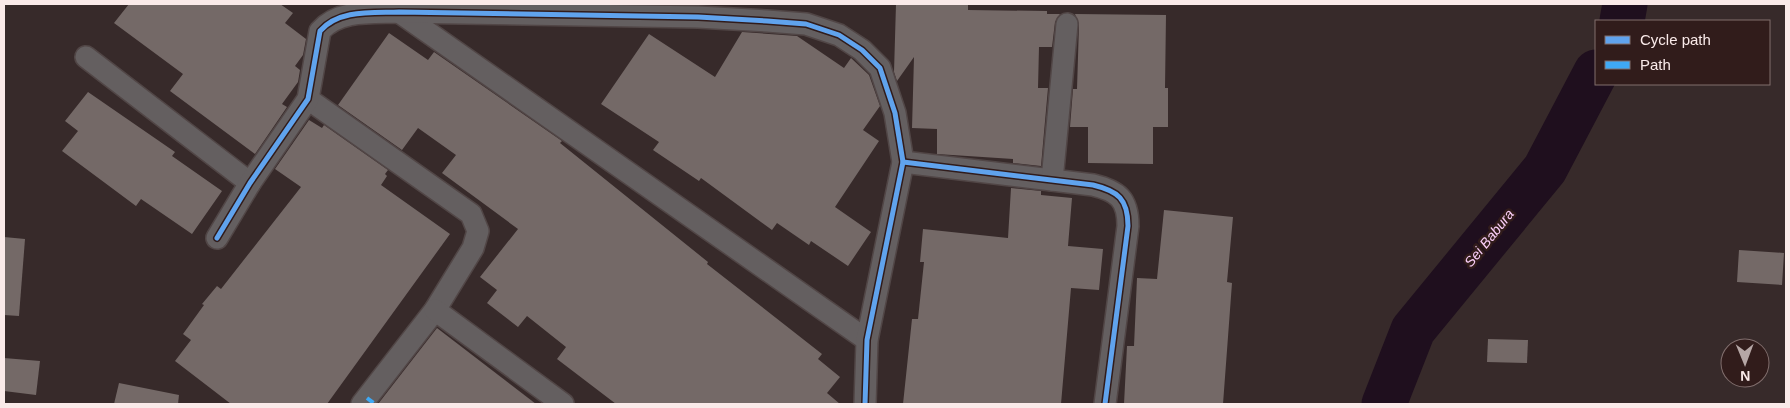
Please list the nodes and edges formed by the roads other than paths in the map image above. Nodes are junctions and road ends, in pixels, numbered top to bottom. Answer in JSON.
{"nodes":[{"id":1,"x":399,"y":12,"type":"junction"},
{"id":2,"x":1067,"y":24,"type":"dead end"},
{"id":3,"x":86,"y":56,"type":"dead end"},
{"id":4,"x":308,"y":99,"type":"junction"},
{"id":5,"x":904,"y":162,"type":"junction"},
{"id":6,"x":1052,"y":180,"type":"junction"},
{"id":7,"x":250,"y":184,"type":"junction"},
{"id":8,"x":217,"y":238,"type":"dead end"},
{"id":9,"x":435,"y":310,"type":"junction"},
{"id":10,"x":867,"y":340,"type":"junction"},
{"id":11,"x":368,"y":402,"type":"edge"},
{"id":12,"x":563,"y":404,"type":"edge"},
{"id":13,"x":865,"y":404,"type":"edge"},
{"id":14,"x":1105,"y":404,"type":"edge"}],
"edges":[{"from":1,"to":4,"type":"street"},
{"from":1,"to":5,"type":"street"},
{"from":1,"to":10,"type":"street"},
{"from":2,"to":6,"type":"street"},
{"from":3,"to":7,"type":"street"},
{"from":4,"to":7,"type":"street"},
{"from":4,"to":9,"type":"street"},
{"from":5,"to":6,"type":"street"},
{"from":5,"to":10,"type":"street"},
{"from":6,"to":14,"type":"street"},
{"from":7,"to":8,"type":"street"},
{"from":9,"to":11,"type":"street"},
{"from":9,"to":12,"type":"street"},
{"from":10,"to":13,"type":"street"}]}
